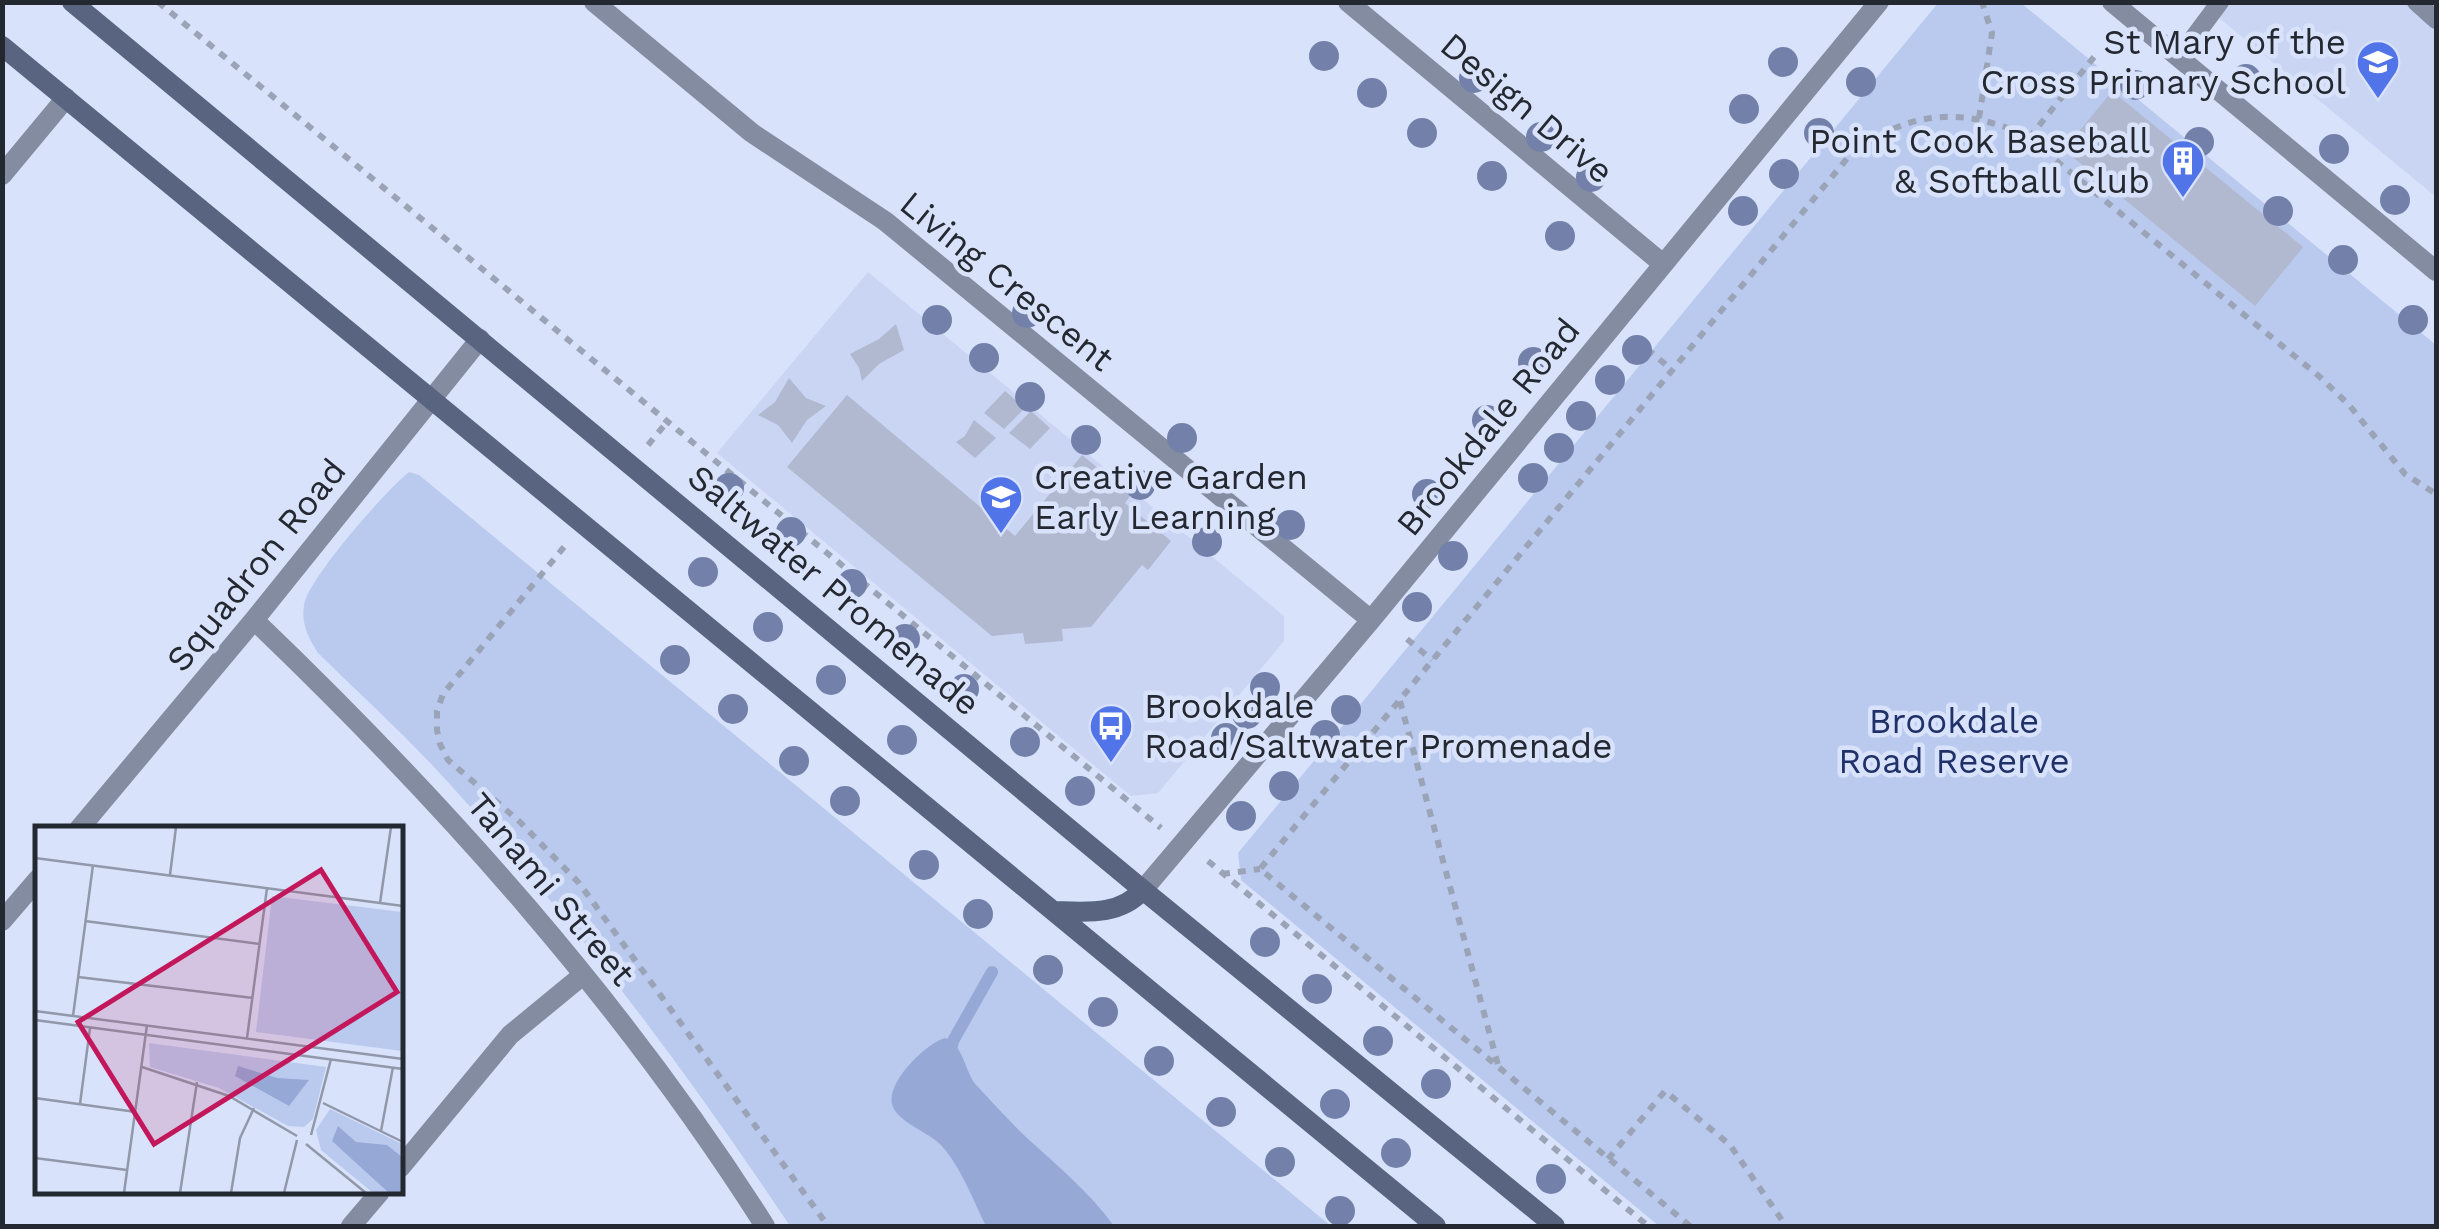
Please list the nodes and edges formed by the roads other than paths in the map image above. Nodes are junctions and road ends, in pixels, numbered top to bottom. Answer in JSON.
{"nodes":[{"id":1,"x":72,"y":2,"type":"edge"},
{"id":2,"x":594,"y":2,"type":"edge"},
{"id":3,"x":1348,"y":2,"type":"edge"},
{"id":4,"x":1879,"y":2,"type":"edge"},
{"id":5,"x":2112,"y":2,"type":"edge"},
{"id":6,"x":2220,"y":2,"type":"edge"},
{"id":7,"x":2416,"y":2,"type":"edge"},
{"id":8,"x":2436,"y":20,"type":"edge"},
{"id":9,"x":2,"y":46,"type":"edge"},
{"id":10,"x":2178,"y":57,"type":"junction"},
{"id":11,"x":66,"y":98,"type":"junction"},
{"id":12,"x":2,"y":174,"type":"edge"},
{"id":13,"x":1664,"y":264,"type":"junction"},
{"id":14,"x":2436,"y":271,"type":"edge"},
{"id":15,"x":480,"y":340,"type":"junction"},
{"id":16,"x":430,"y":400,"type":"junction"},
{"id":17,"x":254,"y":620,"type":"junction"},
{"id":18,"x":1372,"y":620,"type":"junction"},
{"id":19,"x":82,"y":826,"type":"edge"},
{"id":20,"x":35,"y":882,"type":"edge"},
{"id":21,"x":1143,"y":890,"type":"junction"},
{"id":22,"x":1054,"y":911,"type":"junction"},
{"id":23,"x":4,"y":916,"type":"edge"},
{"id":24,"x":583,"y":975,"type":"junction"},
{"id":25,"x":402,"y":1166,"type":"edge"},
{"id":26,"x":378,"y":1194,"type":"edge"},
{"id":27,"x":351,"y":1226,"type":"edge"},
{"id":28,"x":765,"y":1226,"type":"edge"},
{"id":29,"x":1436,"y":1226,"type":"edge"},
{"id":30,"x":1555,"y":1226,"type":"edge"}],
"edges":[{"from":1,"to":15,"type":"street","name":"Saltwater Promenade"},
{"from":2,"to":18,"type":"street","name":"Living Crescent"},
{"from":3,"to":13,"type":"street","name":"Design Drive"},
{"from":4,"to":13,"type":"street","name":"Brookdale Road"},
{"from":5,"to":10,"type":"street"},
{"from":6,"to":10,"type":"lane"},
{"from":7,"to":8,"type":"lane"},
{"from":9,"to":11,"type":"street"},
{"from":10,"to":14,"type":"street"},
{"from":11,"to":12,"type":"street"},
{"from":11,"to":16,"type":"street"},
{"from":13,"to":18,"type":"street","name":"Brookdale Road"},
{"from":15,"to":16,"type":"street","name":"Squadron Road"},
{"from":15,"to":21,"type":"street","name":"Saltwater Promenade"},
{"from":16,"to":17,"type":"street","name":"Squadron Road"},
{"from":16,"to":22,"type":"street"},
{"from":17,"to":19,"type":"street","name":"Squadron Road"},
{"from":17,"to":24,"type":"street","name":"Tanami Street"},
{"from":18,"to":21,"type":"street","name":"Brookdale Road"},
{"from":20,"to":23,"type":"street"},
{"from":21,"to":22,"type":"street"},
{"from":21,"to":30,"type":"street","name":"Saltwater Promenade"},
{"from":22,"to":29,"type":"street"},
{"from":24,"to":25,"type":"street"},
{"from":24,"to":28,"type":"street","name":"Tanami Street"},
{"from":26,"to":27,"type":"street"}]}
